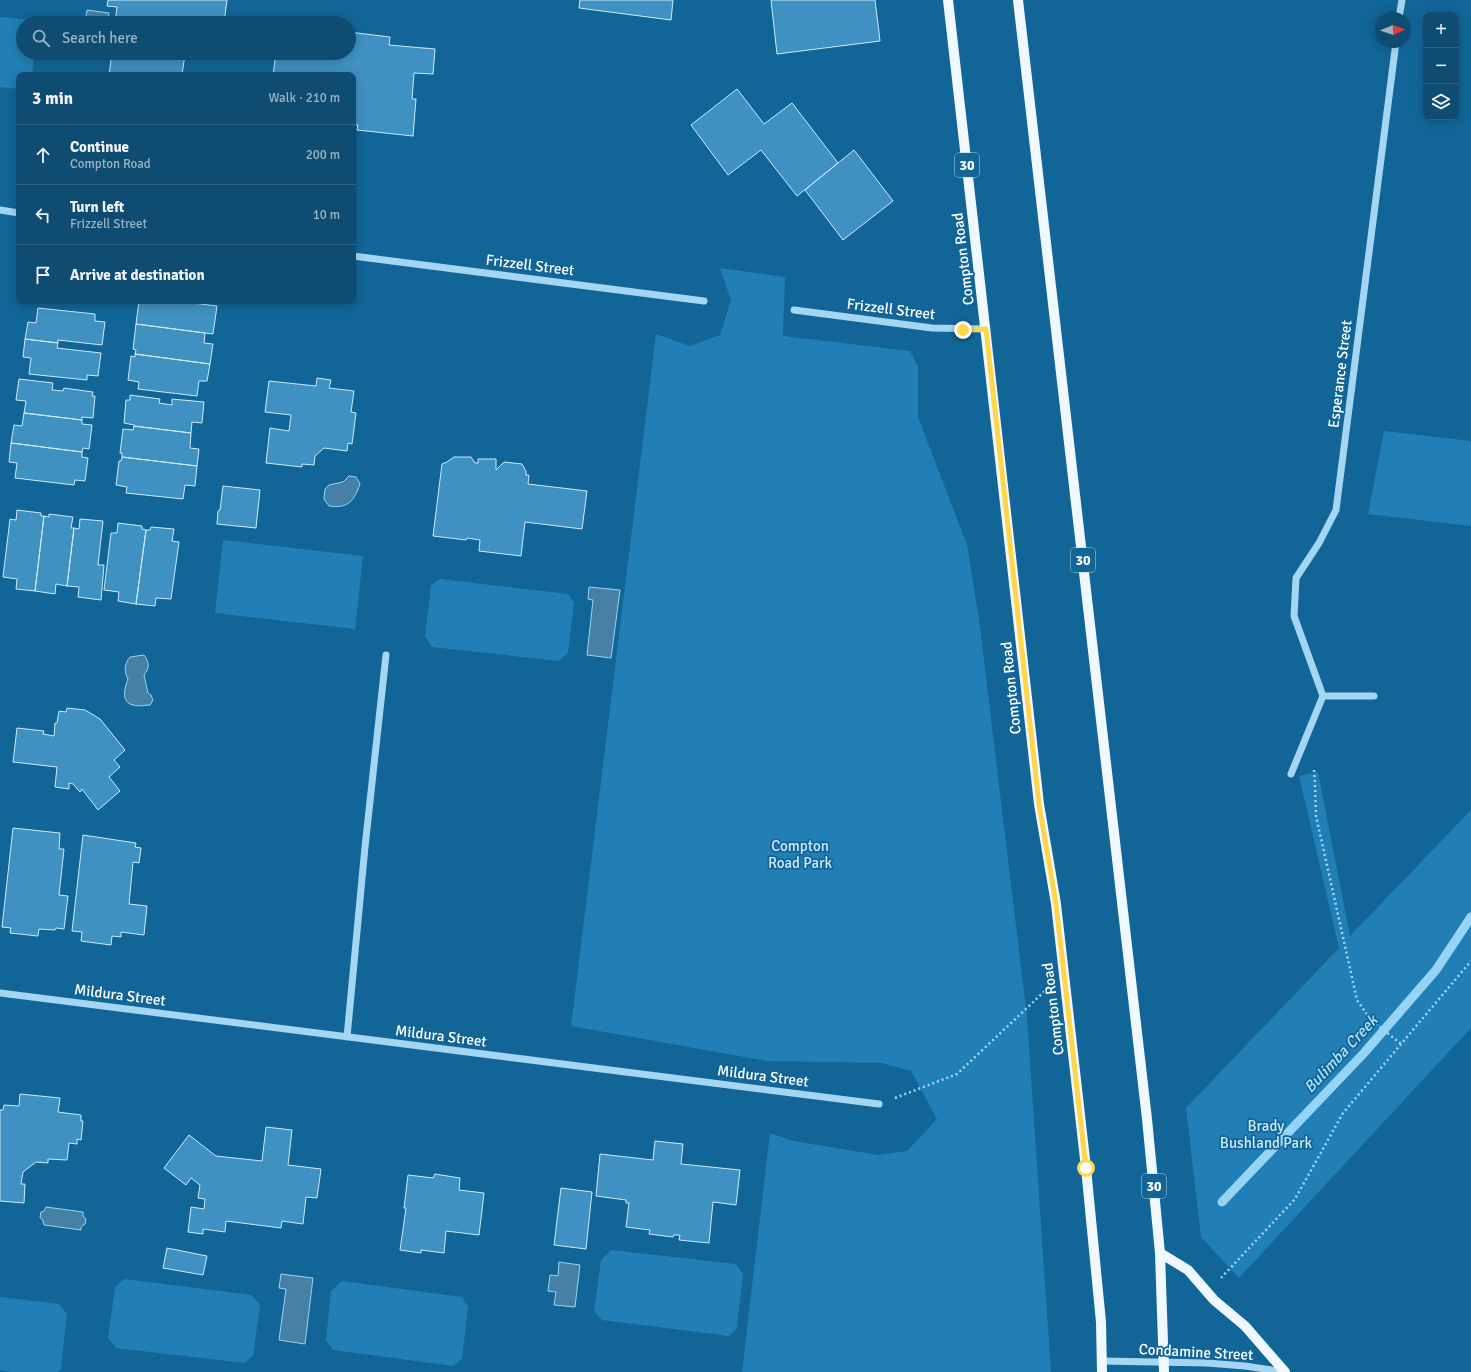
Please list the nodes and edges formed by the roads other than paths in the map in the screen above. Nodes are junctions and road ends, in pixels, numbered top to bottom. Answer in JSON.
{"nodes":[{"id":1,"x":948,"y":0,"type":"edge"},
{"id":2,"x":1018,"y":0,"type":"edge"},
{"id":3,"x":1402,"y":0,"type":"edge"},
{"id":4,"x":1400,"y":12,"type":"edge"},
{"id":5,"x":1395,"y":48,"type":"edge"},
{"id":6,"x":0,"y":210,"type":"edge"},
{"id":7,"x":16,"y":213,"type":"edge"},
{"id":8,"x":356,"y":256,"type":"edge"},
{"id":9,"x":704,"y":301,"type":"dead end"},
{"id":10,"x":794,"y":310,"type":"dead end"},
{"id":11,"x":986,"y":329,"type":"junction"},
{"id":12,"x":386,"y":655,"type":"dead end"},
{"id":13,"x":1323,"y":696,"type":"junction"},
{"id":14,"x":1374,"y":696,"type":"dead end"},
{"id":15,"x":1291,"y":774,"type":"dead end"},
{"id":16,"x":0,"y":993,"type":"edge"},
{"id":17,"x":347,"y":1037,"type":"junction"},
{"id":18,"x":879,"y":1104,"type":"road end"},
{"id":19,"x":1160,"y":1253,"type":"junction"},
{"id":20,"x":1102,"y":1362,"type":"junction"},
{"id":21,"x":1164,"y":1367,"type":"edge"},
{"id":22,"x":1102,"y":1372,"type":"edge"},
{"id":23,"x":1286,"y":1372,"type":"edge"}],
"edges":[{"from":1,"to":11,"type":"main road","name":"Compton Road","number":"30"},
{"from":2,"to":19,"type":"main road","number":"30"},
{"from":3,"to":4,"type":"street"},
{"from":5,"to":13,"type":"street","name":"Esperance Street"},
{"from":6,"to":7,"type":"street"},
{"from":8,"to":9,"type":"street","name":"Frizzell Street"},
{"from":10,"to":11,"type":"street","name":"Frizzell Street"},
{"from":11,"to":20,"type":"main road","name":"Compton Road","number":"30"},
{"from":12,"to":17,"type":"street"},
{"from":13,"to":14,"type":"street"},
{"from":13,"to":15,"type":"street"},
{"from":16,"to":17,"type":"street","name":"Mildura Street"},
{"from":17,"to":18,"type":"street","name":"Mildura Street"},
{"from":19,"to":21,"type":"main road","number":"30"},
{"from":19,"to":23,"type":"main road"},
{"from":20,"to":21,"type":"street","name":"Condamine Street"},
{"from":20,"to":22,"type":"main road","name":"Compton Road","number":"30"},
{"from":21,"to":23,"type":"street","name":"Condamine Street"}]}
